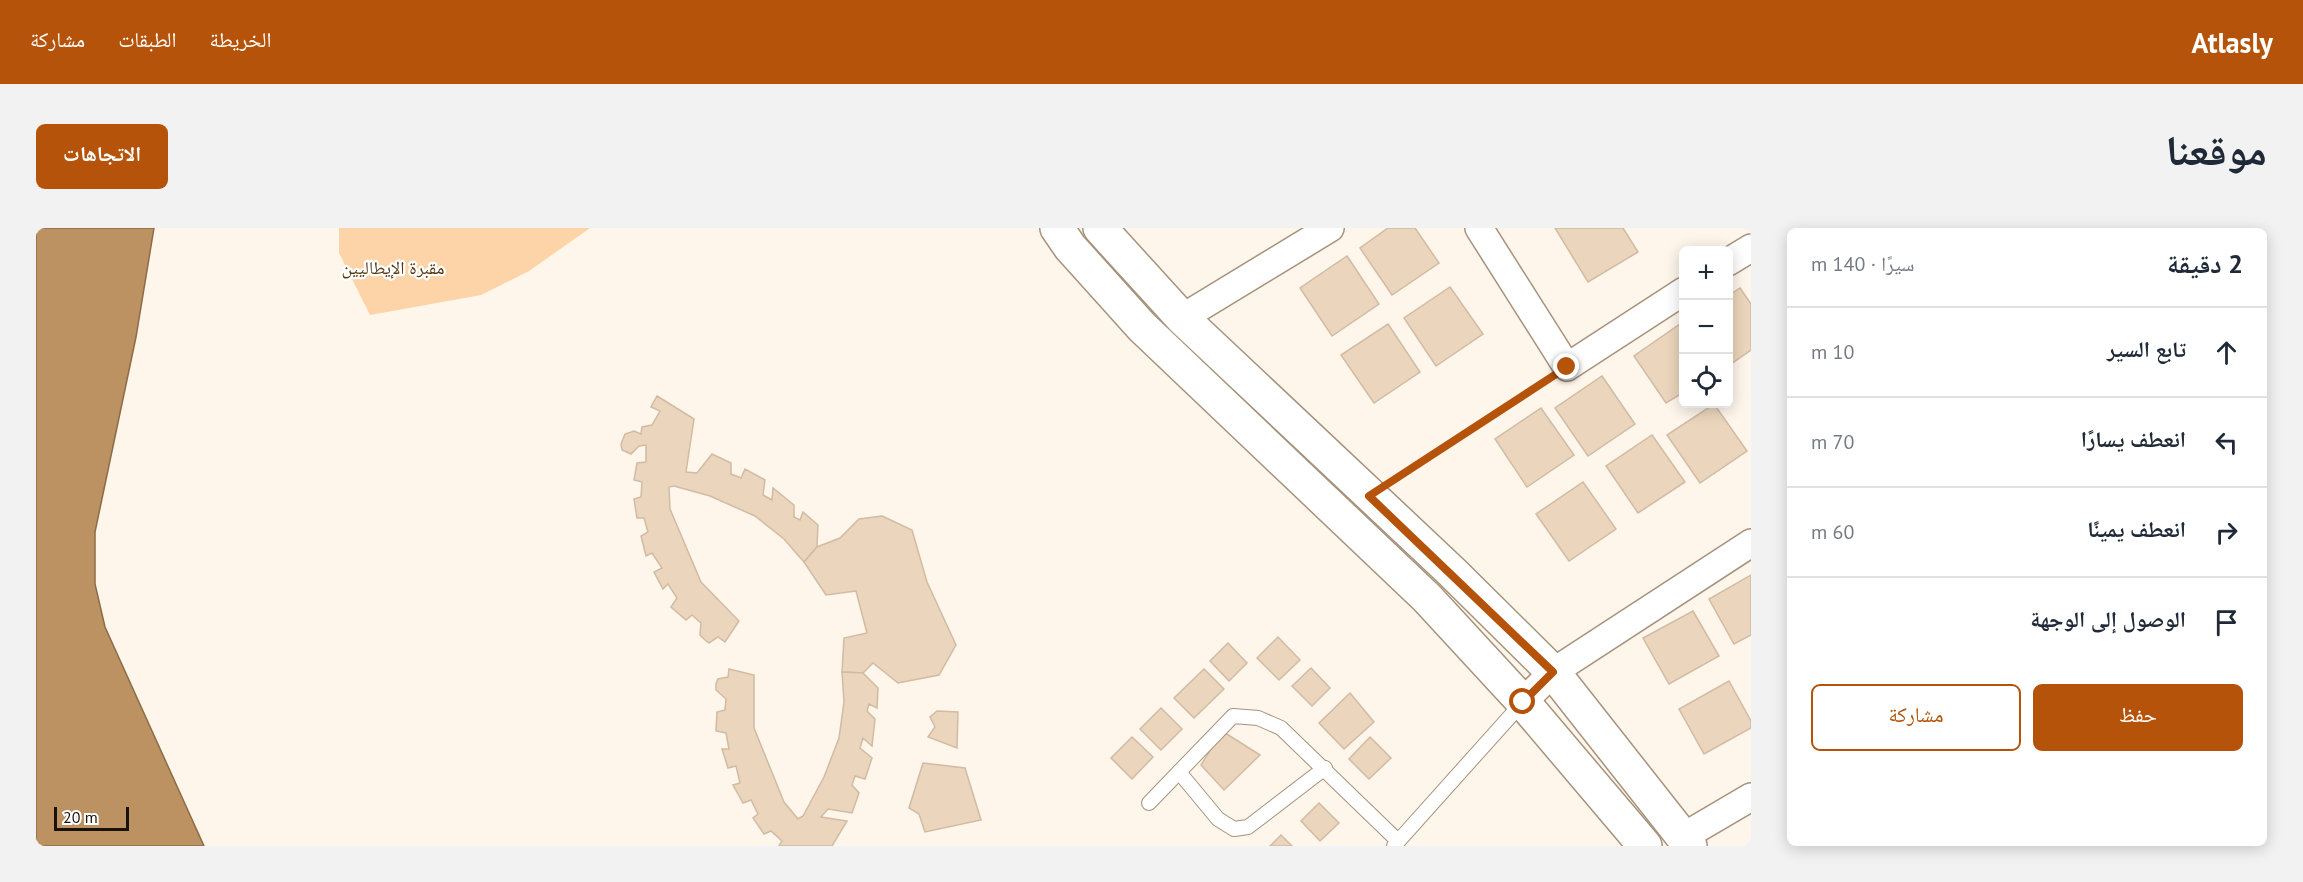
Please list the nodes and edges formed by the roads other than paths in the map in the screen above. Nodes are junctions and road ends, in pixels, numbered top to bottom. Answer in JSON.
{"nodes":[{"id":1,"x":1057,"y":228,"type":"edge"},
{"id":2,"x":1100,"y":228,"type":"edge"},
{"id":3,"x":1330,"y":228,"type":"edge"},
{"id":4,"x":1479,"y":228,"type":"edge"},
{"id":5,"x":1751,"y":248,"type":"edge"},
{"id":6,"x":1733,"y":259,"type":"edge"},
{"id":7,"x":1679,"y":294,"type":"edge"},
{"id":8,"x":1182,"y":318,"type":"junction"},
{"id":9,"x":1751,"y":543,"type":"edge"},
{"id":10,"x":1553,"y":672,"type":"junction"},
{"id":11,"x":1523,"y":702,"type":"junction"},
{"id":12,"x":1325,"y":768,"type":"junction"},
{"id":13,"x":1179,"y":772,"type":"junction"},
{"id":14,"x":1751,"y":796,"type":"edge"},
{"id":15,"x":1149,"y":804,"type":"dead end"},
{"id":16,"x":1687,"y":841,"type":"edge"},
{"id":17,"x":1396,"y":844,"type":"edge"},
{"id":18,"x":1646,"y":846,"type":"edge"}],
"edges":[{"from":1,"to":11,"type":"street"},
{"from":2,"to":8,"type":"street"},
{"from":3,"to":8,"type":"street"},
{"from":4,"to":7,"type":"street"},
{"from":5,"to":6,"type":"street"},
{"from":8,"to":10,"type":"street"},
{"from":9,"to":10,"type":"street"},
{"from":10,"to":11,"type":"street"},
{"from":10,"to":16,"type":"street"},
{"from":11,"to":17,"type":"lane"},
{"from":11,"to":18,"type":"street"},
{"from":12,"to":13,"type":"lane"},
{"from":12,"to":13,"type":"lane"},
{"from":12,"to":17,"type":"lane"},
{"from":13,"to":15,"type":"lane"},
{"from":14,"to":16,"type":"street"}]}
